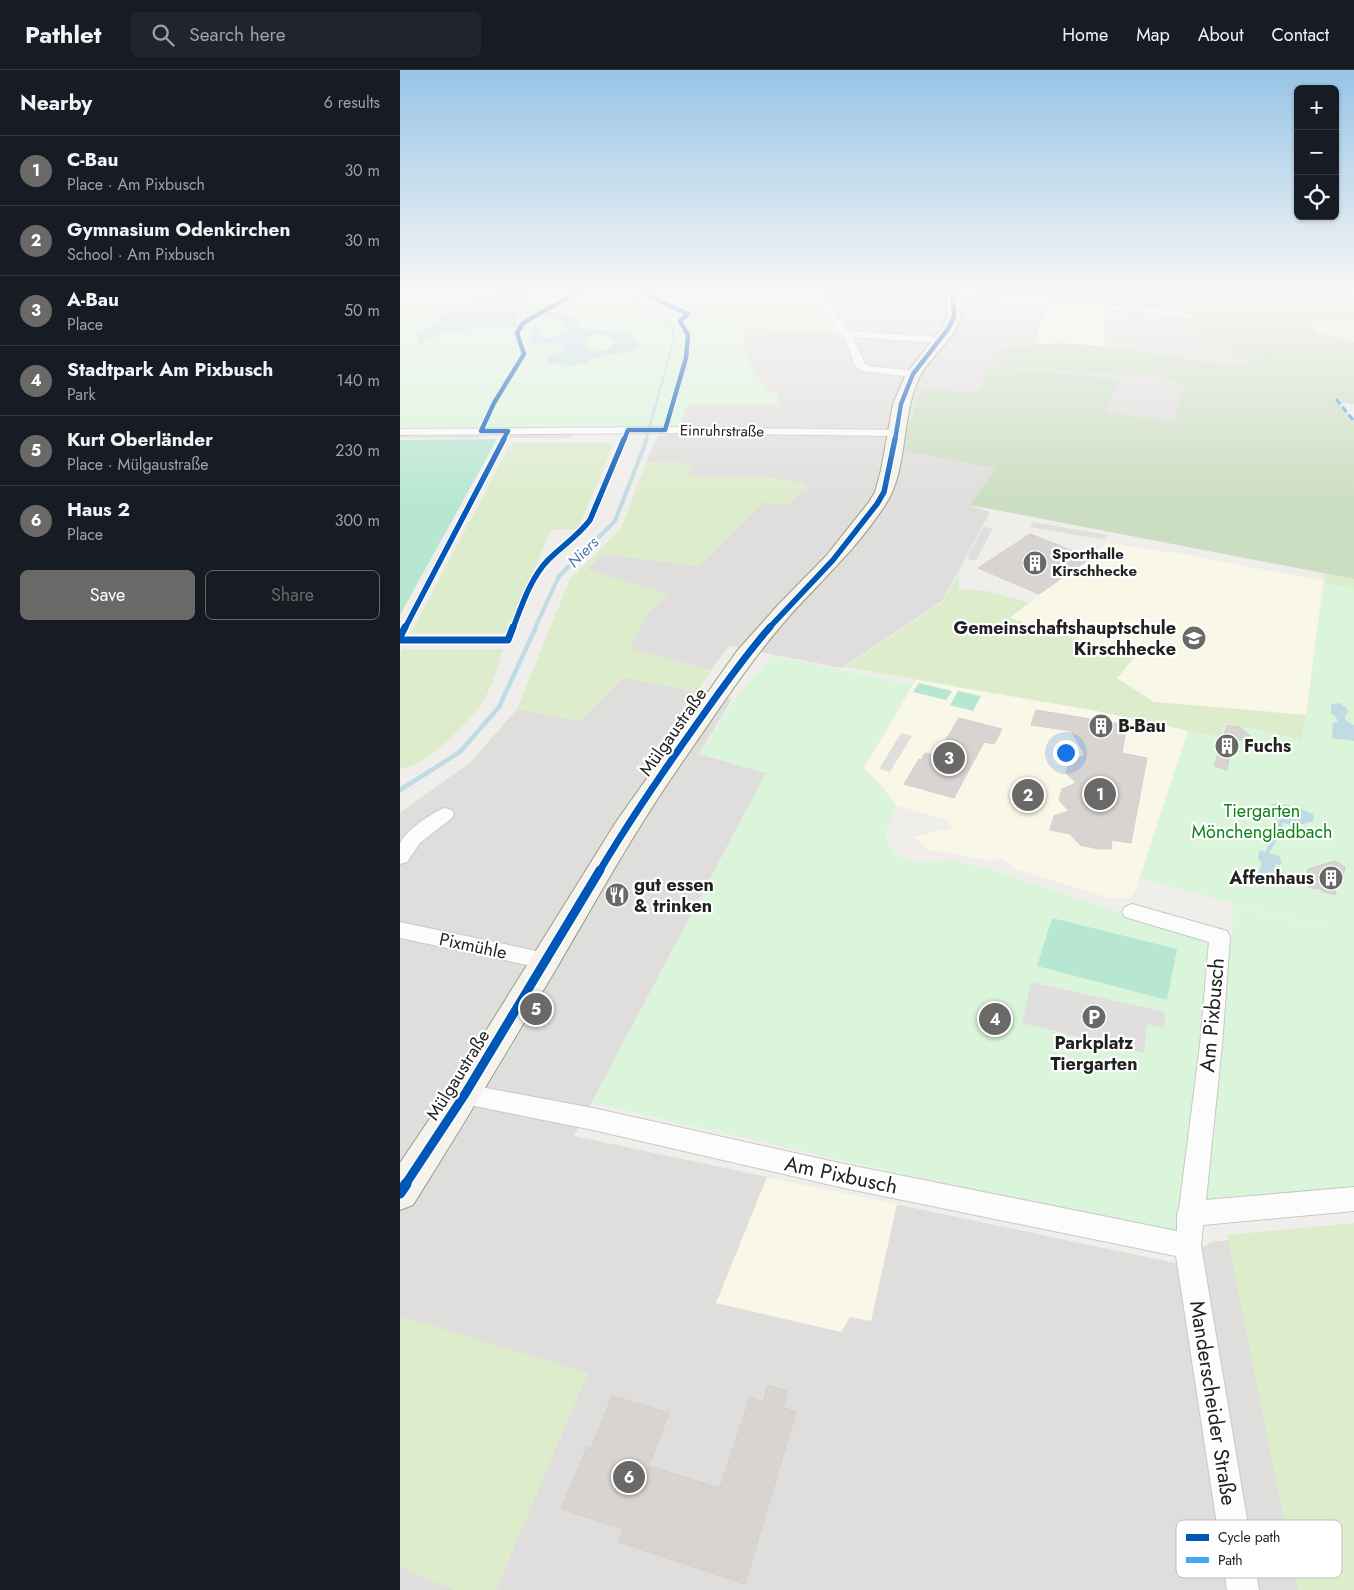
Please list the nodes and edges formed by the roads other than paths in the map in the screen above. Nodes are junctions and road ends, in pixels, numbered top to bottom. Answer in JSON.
{"nodes":[{"id":1,"x":859,"y":364,"type":"edge"},
{"id":2,"x":921,"y":364,"type":"edge"},
{"id":3,"x":913,"y":374,"type":"junction"},
{"id":4,"x":400,"y":432,"type":"edge"},
{"id":5,"x":895,"y":433,"type":"junction"},
{"id":6,"x":445,"y":814,"type":"dead end"},
{"id":7,"x":400,"y":857,"type":"edge"},
{"id":8,"x":1132,"y":912,"type":"dead end"},
{"id":9,"x":400,"y":930,"type":"edge"},
{"id":10,"x":546,"y":961,"type":"junction"},
{"id":11,"x":465,"y":1094,"type":"junction"},
{"id":12,"x":400,"y":1193,"type":"edge"},
{"id":13,"x":1354,"y":1199,"type":"edge"},
{"id":14,"x":1190,"y":1214,"type":"junction"},
{"id":15,"x":1188,"y":1246,"type":"junction"},
{"id":16,"x":1232,"y":1520,"type":"edge"}],
"edges":[{"from":1,"to":3,"type":"street"},
{"from":2,"to":3,"type":"street","name":"Mülgaustraße"},
{"from":3,"to":5,"type":"street","name":"Mülgaustraße"},
{"from":4,"to":5,"type":"street","name":"Einruhrstraße"},
{"from":5,"to":10,"type":"street","name":"Mülgaustraße"},
{"from":6,"to":7,"type":"street"},
{"from":8,"to":14,"type":"street","name":"Am Pixbusch"},
{"from":9,"to":10,"type":"street","name":"Pixmühle"},
{"from":10,"to":11,"type":"street","name":"Mülgaustraße"},
{"from":11,"to":12,"type":"street","name":"Mülgaustraße"},
{"from":11,"to":15,"type":"street","name":"Am Pixbusch"},
{"from":13,"to":14,"type":"street"},
{"from":14,"to":15,"type":"street","name":"Am Pixbusch"},
{"from":15,"to":16,"type":"street","name":"Manderscheider Straße"}]}
